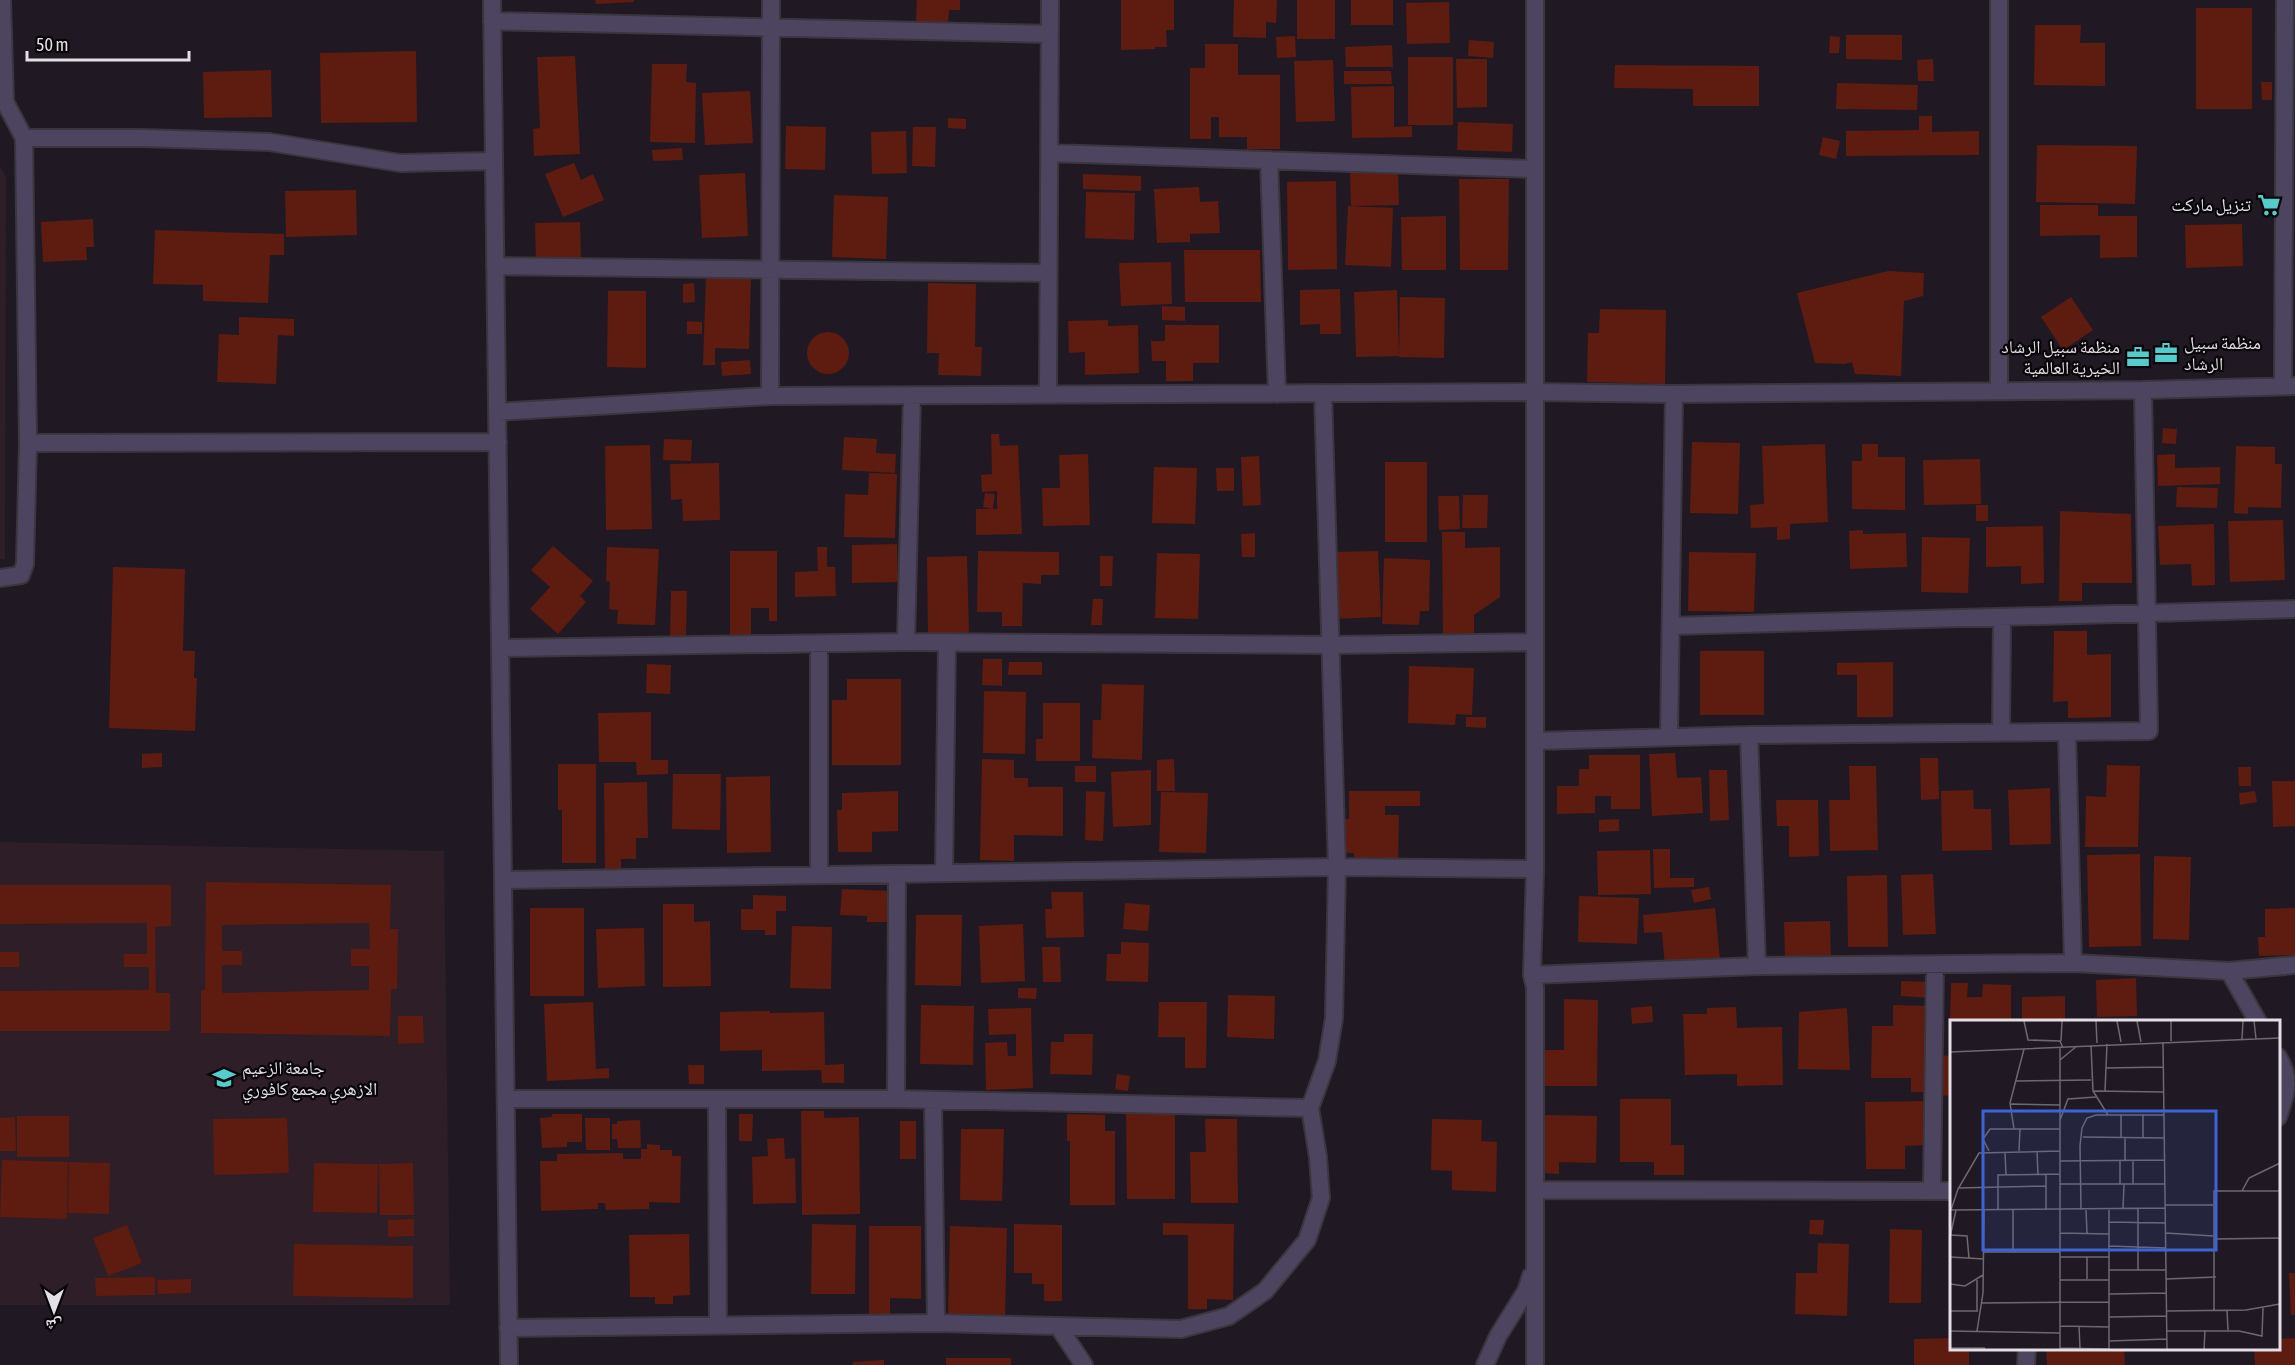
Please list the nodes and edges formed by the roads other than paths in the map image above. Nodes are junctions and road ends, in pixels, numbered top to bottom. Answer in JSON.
{"nodes":[{"id":1,"x":2,"y":0,"type":"edge"},
{"id":2,"x":492,"y":0,"type":"edge"},
{"id":3,"x":771,"y":0,"type":"edge"},
{"id":4,"x":1050,"y":0,"type":"edge"},
{"id":5,"x":1535,"y":0,"type":"edge"},
{"id":6,"x":2000,"y":0,"type":"edge"},
{"id":7,"x":2285,"y":0,"type":"edge"},
{"id":8,"x":492,"y":21,"type":"junction"},
{"id":9,"x":771,"y":27,"type":"junction"},
{"id":10,"x":1050,"y":34,"type":"junction"},
{"id":11,"x":2,"y":102,"type":"edge"},
{"id":12,"x":24,"y":138,"type":"junction"},
{"id":13,"x":1049,"y":153,"type":"junction"},
{"id":14,"x":1269,"y":160,"type":"junction"},
{"id":15,"x":494,"y":161,"type":"junction"},
{"id":16,"x":1535,"y":169,"type":"junction"},
{"id":17,"x":495,"y":266,"type":"junction"},
{"id":18,"x":770,"y":268,"type":"junction"},
{"id":19,"x":1047,"y":273,"type":"junction"},
{"id":20,"x":2289,"y":386,"type":"edge"},
{"id":21,"x":2143,"y":390,"type":"junction"},
{"id":22,"x":1998,"y":391,"type":"junction"},
{"id":23,"x":1535,"y":392,"type":"junction"},
{"id":24,"x":1323,"y":393,"type":"junction"},
{"id":25,"x":1277,"y":394,"type":"junction"},
{"id":26,"x":1674,"y":394,"type":"junction"},
{"id":27,"x":1048,"y":395,"type":"junction"},
{"id":28,"x":770,"y":396,"type":"junction"},
{"id":29,"x":912,"y":396,"type":"junction"},
{"id":30,"x":497,"y":412,"type":"junction"},
{"id":31,"x":498,"y":442,"type":"junction"},
{"id":32,"x":28,"y":443,"type":"junction"},
{"id":33,"x":0,"y":578,"type":"edge"},
{"id":34,"x":2295,"y":609,"type":"edge"},
{"id":35,"x":2145,"y":613,"type":"junction"},
{"id":36,"x":2002,"y":617,"type":"junction"},
{"id":37,"x":1671,"y":626,"type":"junction"},
{"id":38,"x":906,"y":642,"type":"junction"},
{"id":39,"x":1535,"y":642,"type":"junction"},
{"id":40,"x":948,"y":643,"type":"junction"},
{"id":41,"x":819,"y":644,"type":"junction"},
{"id":42,"x":1330,"y":645,"type":"junction"},
{"id":43,"x":500,"y":648,"type":"junction"},
{"id":44,"x":2067,"y":733,"type":"junction"},
{"id":45,"x":2001,"y":734,"type":"junction"},
{"id":46,"x":1749,"y":735,"type":"junction"},
{"id":47,"x":1669,"y":737,"type":"junction"},
{"id":48,"x":1535,"y":741,"type":"junction"},
{"id":49,"x":1337,"y":867,"type":"junction"},
{"id":50,"x":1535,"y":869,"type":"junction"},
{"id":51,"x":944,"y":873,"type":"junction"},
{"id":52,"x":897,"y":874,"type":"junction"},
{"id":53,"x":819,"y":875,"type":"junction"},
{"id":54,"x":503,"y":880,"type":"junction"},
{"id":55,"x":2073,"y":963,"type":"junction"},
{"id":56,"x":1935,"y":965,"type":"junction"},
{"id":57,"x":2295,"y":965,"type":"edge"},
{"id":58,"x":1756,"y":966,"type":"junction"},
{"id":59,"x":2229,"y":971,"type":"junction"},
{"id":60,"x":1532,"y":975,"type":"junction"},
{"id":61,"x":2257,"y":1020,"type":"edge"},
{"id":62,"x":2280,"y":1061,"type":"edge"},
{"id":63,"x":506,"y":1098,"type":"junction"},
{"id":64,"x":717,"y":1099,"type":"junction"},
{"id":65,"x":896,"y":1099,"type":"junction"},
{"id":66,"x":933,"y":1101,"type":"junction"},
{"id":67,"x":1310,"y":1108,"type":"junction"},
{"id":68,"x":2280,"y":1111,"type":"edge"},
{"id":69,"x":1536,"y":1190,"type":"junction"},
{"id":70,"x":1932,"y":1191,"type":"junction"},
{"id":71,"x":1950,"y":1191,"type":"edge"},
{"id":72,"x":1536,"y":1263,"type":"junction"},
{"id":73,"x":936,"y":1323,"type":"junction"},
{"id":74,"x":718,"y":1326,"type":"junction"},
{"id":75,"x":1058,"y":1326,"type":"junction"},
{"id":76,"x":508,"y":1328,"type":"junction"},
{"id":77,"x":2027,"y":1350,"type":"edge"},
{"id":78,"x":509,"y":1365,"type":"edge"},
{"id":79,"x":1084,"y":1365,"type":"edge"},
{"id":80,"x":1485,"y":1365,"type":"edge"},
{"id":81,"x":1536,"y":1365,"type":"edge"},
{"id":82,"x":2026,"y":1365,"type":"edge"}],
"edges":[{"from":1,"to":11,"type":"street"},
{"from":2,"to":8,"type":"street"},
{"from":3,"to":9,"type":"street"},
{"from":4,"to":10,"type":"street"},
{"from":5,"to":16,"type":"street"},
{"from":6,"to":22,"type":"street"},
{"from":7,"to":20,"type":"street"},
{"from":8,"to":9,"type":"street"},
{"from":8,"to":15,"type":"street"},
{"from":9,"to":10,"type":"street"},
{"from":9,"to":18,"type":"street"},
{"from":10,"to":13,"type":"street"},
{"from":11,"to":12,"type":"street"},
{"from":12,"to":15,"type":"street"},
{"from":12,"to":32,"type":"street"},
{"from":13,"to":14,"type":"street"},
{"from":13,"to":19,"type":"street"},
{"from":14,"to":16,"type":"street"},
{"from":14,"to":25,"type":"street"},
{"from":15,"to":17,"type":"street"},
{"from":16,"to":23,"type":"street"},
{"from":17,"to":18,"type":"street"},
{"from":17,"to":30,"type":"street"},
{"from":18,"to":19,"type":"street"},
{"from":18,"to":28,"type":"street"},
{"from":19,"to":27,"type":"street"},
{"from":20,"to":21,"type":"street"},
{"from":21,"to":22,"type":"street"},
{"from":21,"to":35,"type":"street"},
{"from":22,"to":26,"type":"street"},
{"from":23,"to":24,"type":"street"},
{"from":23,"to":26,"type":"street"},
{"from":23,"to":39,"type":"street"},
{"from":24,"to":25,"type":"street"},
{"from":24,"to":42,"type":"street"},
{"from":25,"to":27,"type":"street"},
{"from":26,"to":37,"type":"street"},
{"from":27,"to":29,"type":"street"},
{"from":28,"to":29,"type":"street"},
{"from":28,"to":30,"type":"street"},
{"from":29,"to":38,"type":"street"},
{"from":30,"to":31,"type":"street"},
{"from":31,"to":32,"type":"street"},
{"from":31,"to":43,"type":"street"},
{"from":32,"to":33,"type":"street"},
{"from":34,"to":35,"type":"street"},
{"from":35,"to":36,"type":"street"},
{"from":35,"to":44,"type":"street"},
{"from":36,"to":37,"type":"street"},
{"from":36,"to":45,"type":"street"},
{"from":37,"to":47,"type":"street"},
{"from":38,"to":40,"type":"street"},
{"from":38,"to":41,"type":"street"},
{"from":39,"to":42,"type":"street"},
{"from":39,"to":48,"type":"street"},
{"from":40,"to":42,"type":"street"},
{"from":40,"to":51,"type":"street"},
{"from":41,"to":43,"type":"street"},
{"from":41,"to":53,"type":"street"},
{"from":42,"to":49,"type":"street"},
{"from":43,"to":54,"type":"street"},
{"from":44,"to":45,"type":"street"},
{"from":44,"to":55,"type":"street"},
{"from":45,"to":46,"type":"street"},
{"from":46,"to":47,"type":"street"},
{"from":46,"to":58,"type":"street"},
{"from":47,"to":48,"type":"street"},
{"from":48,"to":50,"type":"street"},
{"from":49,"to":50,"type":"street"},
{"from":49,"to":51,"type":"street"},
{"from":49,"to":67,"type":"street"},
{"from":50,"to":60,"type":"street"},
{"from":51,"to":52,"type":"street"},
{"from":52,"to":53,"type":"street"},
{"from":52,"to":65,"type":"street"},
{"from":53,"to":54,"type":"street"},
{"from":54,"to":63,"type":"street"},
{"from":55,"to":56,"type":"street"},
{"from":55,"to":59,"type":"street"},
{"from":56,"to":58,"type":"street"},
{"from":56,"to":70,"type":"street"},
{"from":57,"to":59,"type":"street"},
{"from":58,"to":60,"type":"street"},
{"from":59,"to":61,"type":"street"},
{"from":60,"to":69,"type":"street"},
{"from":62,"to":68,"type":"street"},
{"from":63,"to":64,"type":"street"},
{"from":63,"to":76,"type":"street"},
{"from":64,"to":65,"type":"street"},
{"from":64,"to":74,"type":"street"},
{"from":65,"to":66,"type":"street"},
{"from":66,"to":67,"type":"street"},
{"from":66,"to":73,"type":"street"},
{"from":67,"to":75,"type":"street"},
{"from":69,"to":70,"type":"street"},
{"from":69,"to":72,"type":"street"},
{"from":70,"to":71,"type":"street"},
{"from":72,"to":80,"type":"street"},
{"from":72,"to":81,"type":"street"},
{"from":73,"to":74,"type":"street"},
{"from":73,"to":75,"type":"street"},
{"from":74,"to":76,"type":"street"},
{"from":75,"to":79,"type":"street"},
{"from":76,"to":78,"type":"street"},
{"from":77,"to":82,"type":"street"}]}
